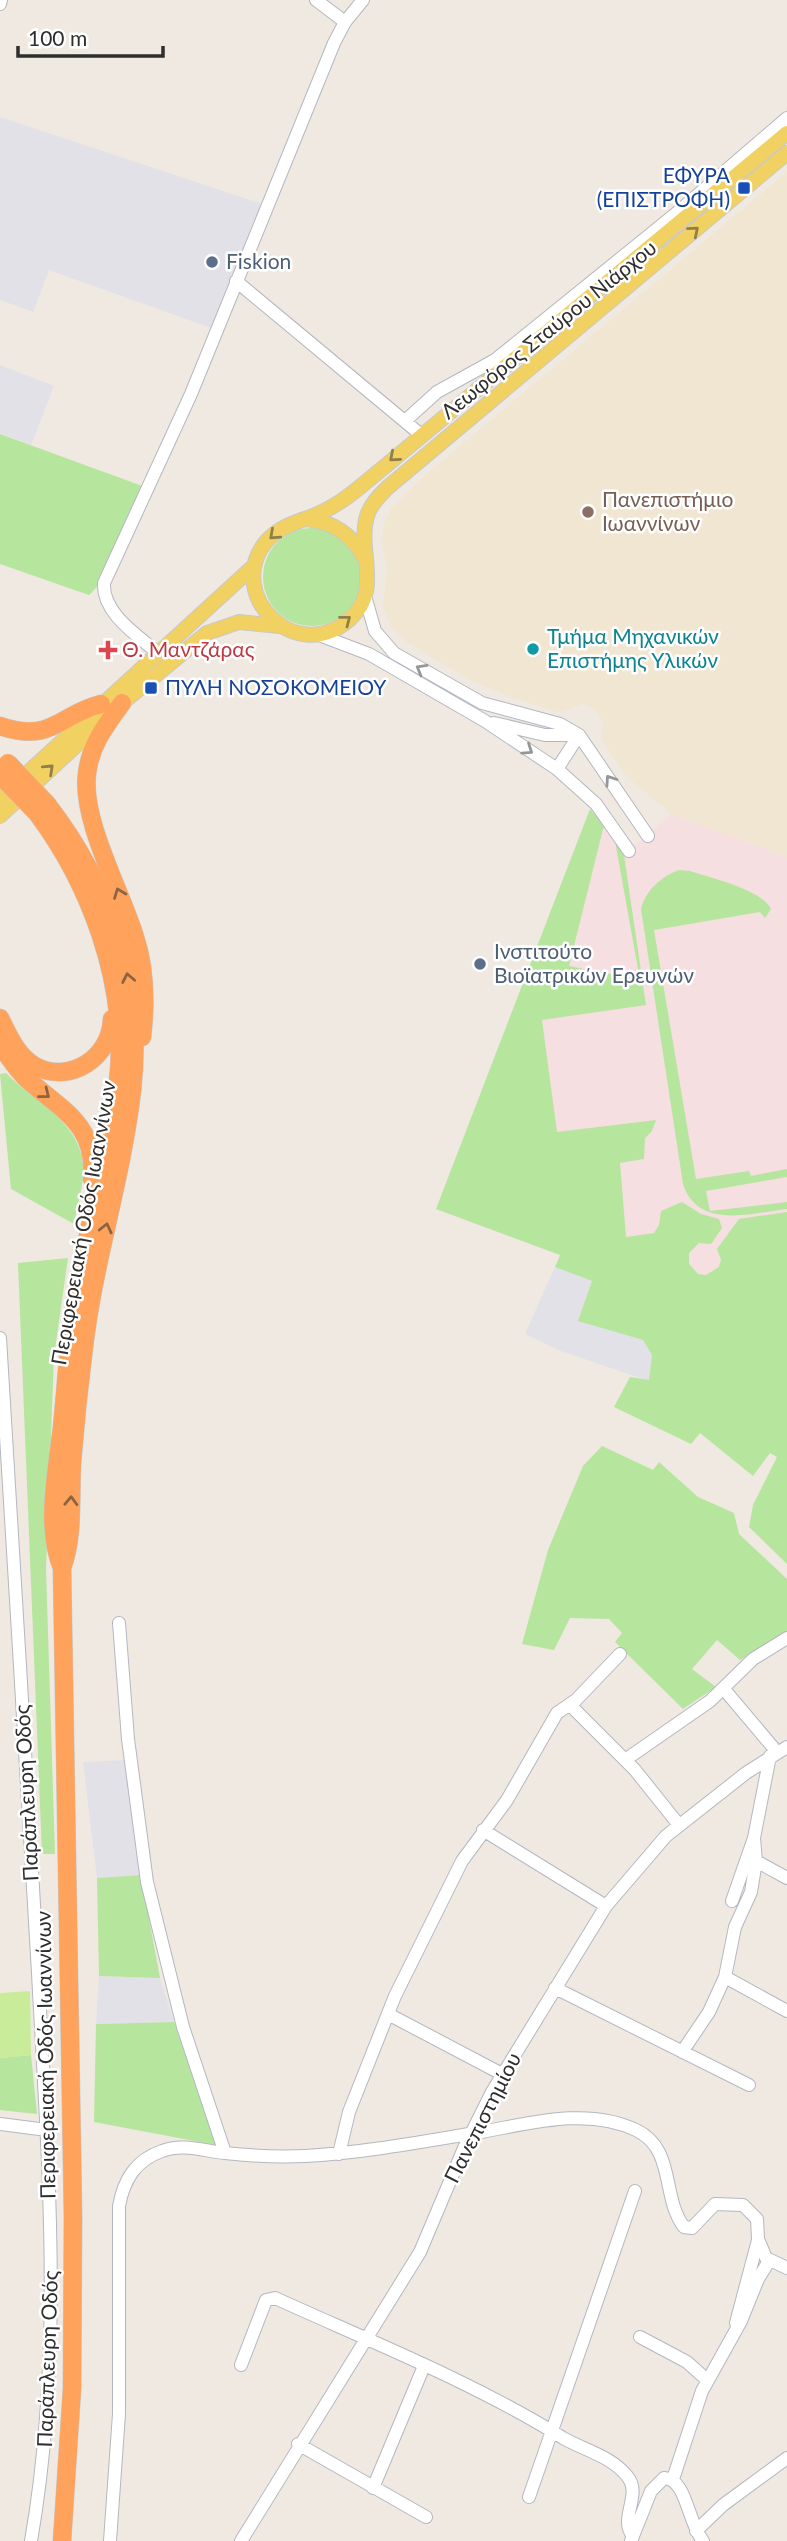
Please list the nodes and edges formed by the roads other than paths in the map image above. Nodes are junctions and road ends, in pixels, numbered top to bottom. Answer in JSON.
{"nodes":[{"id":1,"x":316,"y":0,"type":"edge"},
{"id":2,"x":363,"y":0,"type":"edge"},
{"id":3,"x":345,"y":22,"type":"junction"},
{"id":4,"x":787,"y":118,"type":"edge"},
{"id":5,"x":787,"y":133,"type":"edge"},
{"id":6,"x":787,"y":153,"type":"edge"},
{"id":7,"x":236,"y":281,"type":"junction"},
{"id":8,"x":405,"y":421,"type":"junction"},
{"id":9,"x":420,"y":434,"type":"junction"},
{"id":10,"x":306,"y":518,"type":"junction"},
{"id":11,"x":368,"y":564,"type":"junction"},
{"id":12,"x":255,"y":565,"type":"junction"},
{"id":13,"x":365,"y":596,"type":"junction"},
{"id":14,"x":280,"y":626,"type":"junction"},
{"id":15,"x":319,"y":635,"type":"junction"},
{"id":16,"x":158,"y":653,"type":"junction"},
{"id":17,"x":122,"y":703,"type":"junction"},
{"id":18,"x":101,"y":704,"type":"junction"},
{"id":19,"x":485,"y":721,"type":"junction"},
{"id":20,"x":0,"y":726,"type":"edge"},
{"id":21,"x":579,"y":735,"type":"junction"},
{"id":22,"x":3,"y":765,"type":"edge"},
{"id":23,"x":557,"y":769,"type":"junction"},
{"id":24,"x":0,"y":798,"type":"edge"},
{"id":25,"x":42,"y":808,"type":"junction"},
{"id":26,"x":0,"y":816,"type":"edge"},
{"id":27,"x":648,"y":836,"type":"dead end"},
{"id":28,"x":629,"y":851,"type":"dead end"},
{"id":29,"x":115,"y":995,"type":"junction"},
{"id":30,"x":0,"y":1018,"type":"edge"},
{"id":31,"x":0,"y":1044,"type":"edge"},
{"id":32,"x":134,"y":1078,"type":"junction"},
{"id":33,"x":92,"y":1217,"type":"junction"},
{"id":34,"x":0,"y":1338,"type":"edge"},
{"id":35,"x":62,"y":1568,"type":"junction"},
{"id":36,"x":119,"y":1623,"type":"dead end"},
{"id":37,"x":787,"y":1637,"type":"edge"},
{"id":38,"x":620,"y":1654,"type":"dead end"},
{"id":39,"x":723,"y":1688,"type":"junction"},
{"id":40,"x":570,"y":1705,"type":"junction"},
{"id":41,"x":778,"y":1752,"type":"edge"},
{"id":42,"x":625,"y":1760,"type":"junction"},
{"id":43,"x":679,"y":1825,"type":"junction"},
{"id":44,"x":483,"y":1830,"type":"junction"},
{"id":45,"x":754,"y":1838,"type":"junction"},
{"id":46,"x":756,"y":1861,"type":"junction"},
{"id":47,"x":787,"y":1878,"type":"edge"},
{"id":48,"x":733,"y":1901,"type":"dead end"},
{"id":49,"x":606,"y":1906,"type":"junction"},
{"id":50,"x":725,"y":1977,"type":"junction"},
{"id":51,"x":555,"y":1988,"type":"junction"},
{"id":52,"x":787,"y":2011,"type":"edge"},
{"id":53,"x":388,"y":2014,"type":"junction"},
{"id":54,"x":682,"y":2052,"type":"junction"},
{"id":55,"x":502,"y":2074,"type":"junction"},
{"id":56,"x":749,"y":2085,"type":"dead end"},
{"id":57,"x":0,"y":2124,"type":"edge"},
{"id":58,"x":47,"y":2130,"type":"junction"},
{"id":59,"x":470,"y":2134,"type":"junction"},
{"id":60,"x":225,"y":2153,"type":"junction"},
{"id":61,"x":338,"y":2154,"type":"junction"},
{"id":62,"x":635,"y":2191,"type":"dead end"},
{"id":63,"x":758,"y":2239,"type":"junction"},
{"id":64,"x":769,"y":2261,"type":"junction"},
{"id":65,"x":787,"y":2268,"type":"edge"},
{"id":66,"x":737,"y":2327,"type":"junction"},
{"id":67,"x":640,"y":2337,"type":"dead end"},
{"id":68,"x":363,"y":2338,"type":"junction"},
{"id":69,"x":241,"y":2365,"type":"dead end"},
{"id":70,"x":424,"y":2366,"type":"junction"},
{"id":71,"x":707,"y":2380,"type":"junction"},
{"id":72,"x":553,"y":2430,"type":"junction"},
{"id":73,"x":299,"y":2444,"type":"junction"},
{"id":74,"x":787,"y":2458,"type":"edge"},
{"id":75,"x":673,"y":2479,"type":"junction"},
{"id":76,"x":373,"y":2488,"type":"junction"},
{"id":77,"x":529,"y":2497,"type":"dead end"},
{"id":78,"x":426,"y":2517,"type":"dead end"},
{"id":79,"x":700,"y":2536,"type":"edge"},
{"id":80,"x":632,"y":2539,"type":"edge"},
{"id":81,"x":31,"y":2541,"type":"edge"},
{"id":82,"x":62,"y":2541,"type":"edge"},
{"id":83,"x":110,"y":2541,"type":"edge"},
{"id":84,"x":241,"y":2541,"type":"edge"}],
"edges":[{"from":1,"to":3,"type":"street"},
{"from":2,"to":3,"type":"street"},
{"from":3,"to":7,"type":"street"},
{"from":4,"to":8,"type":"street"},
{"from":5,"to":9,"type":"main road","name":"Λεωφόρος Σταύρου Νιάρχου"},
{"from":11,"to":6,"type":"main road","name":"Λεωφόρος Σταύρου Νιάρχου","one_way":true},
{"from":7,"to":8,"type":"street"},
{"from":7,"to":16,"type":"street"},
{"from":8,"to":9,"type":"street"},
{"from":9,"to":10,"type":"main road","name":"Λεωφόρος Σταύρου Νιάρχου","one_way":true},
{"from":10,"to":11,"type":"main road"},
{"from":10,"to":12,"type":"main road","name":"Λεωφόρος Σταύρου Νιάρχου","one_way":true},
{"from":11,"to":13,"type":"main road","name":"Λεωφόρος Σταύρου Νιάρχου"},
{"from":12,"to":14,"type":"main road"},
{"from":12,"to":16,"type":"main road","name":"Λεωφόρος Σταύρου Νιάρχου"},
{"from":15,"to":13,"type":"main road","one_way":true},
{"from":21,"to":13,"type":"street","one_way":true},
{"from":14,"to":15,"type":"main road"},
{"from":14,"to":17,"type":"main road"},
{"from":15,"to":19,"type":"street"},
{"from":16,"to":18,"type":"main road","name":"Λεωφόρος Σταύρου Νιάρχου"},
{"from":26,"to":17,"type":"main road","one_way":true},
{"from":32,"to":17,"type":"highway","one_way":true},
{"from":18,"to":20,"type":"highway"},
{"from":18,"to":24,"type":"main road","name":"Λεωφόρος Σταύρου Νιάρχου"},
{"from":19,"to":21,"type":"street"},
{"from":19,"to":23,"type":"street","one_way":true},
{"from":21,"to":23,"type":"street"},
{"from":27,"to":21,"type":"street","one_way":true},
{"from":22,"to":25,"type":"highway","name":"Περιφερειακή Οδός Ιωαννίνων","bridge":true},
{"from":23,"to":28,"type":"street"},
{"from":25,"to":29,"type":"highway","name":"Περιφερειακή Οδός Ιωαννίνων"},
{"from":32,"to":25,"type":"highway","name":"Περιφερειακή Οδός Ιωαννίνων","one_way":true},
{"from":29,"to":30,"type":"highway"},
{"from":29,"to":33,"type":"highway","name":"Περιφερειακή Οδός Ιωαννίνων"},
{"from":31,"to":33,"type":"highway","one_way":true},
{"from":35,"to":32,"type":"highway","name":"Περιφερειακή Οδός Ιωαννίνων","one_way":true},
{"from":33,"to":35,"type":"highway","name":"Περιφερειακή Οδός Ιωαννίνων"},
{"from":34,"to":58,"type":"street","name":"Παράπλευρη Οδός"},
{"from":35,"to":82,"type":"highway","name":"Περιφερειακή Οδός Ιωαννίνων"},
{"from":36,"to":60,"type":"street"},
{"from":37,"to":39,"type":"street"},
{"from":38,"to":40,"type":"street"},
{"from":39,"to":41,"type":"street"},
{"from":39,"to":42,"type":"street"},
{"from":40,"to":42,"type":"street"},
{"from":40,"to":44,"type":"street"},
{"from":41,"to":43,"type":"street","name":"Πανεπιστημίου"},
{"from":41,"to":45,"type":"street"},
{"from":42,"to":43,"type":"street"},
{"from":43,"to":49,"type":"street","name":"Πανεπιστημίου"},
{"from":44,"to":49,"type":"street"},
{"from":44,"to":53,"type":"street"},
{"from":45,"to":46,"type":"street"},
{"from":45,"to":48,"type":"street"},
{"from":46,"to":47,"type":"street"},
{"from":46,"to":50,"type":"street"},
{"from":49,"to":51,"type":"street","name":"Πανεπιστημίου"},
{"from":50,"to":52,"type":"street"},
{"from":50,"to":54,"type":"street"},
{"from":51,"to":54,"type":"street"},
{"from":51,"to":55,"type":"street","name":"Πανεπιστημίου"},
{"from":53,"to":55,"type":"street"},
{"from":53,"to":61,"type":"street"},
{"from":54,"to":56,"type":"street"},
{"from":55,"to":59,"type":"street","name":"Πανεπιστημίου"},
{"from":57,"to":58,"type":"street"},
{"from":58,"to":81,"type":"street","name":"Παράπλευρη Οδός"},
{"from":59,"to":61,"type":"street"},
{"from":59,"to":63,"type":"street"},
{"from":59,"to":68,"type":"street","name":"Πανεπιστημίου"},
{"from":60,"to":61,"type":"street"},
{"from":60,"to":83,"type":"street"},
{"from":62,"to":72,"type":"street"},
{"from":63,"to":64,"type":"street"},
{"from":63,"to":66,"type":"street"},
{"from":64,"to":65,"type":"street"},
{"from":64,"to":66,"type":"street"},
{"from":66,"to":71,"type":"street"},
{"from":67,"to":71,"type":"street"},
{"from":68,"to":69,"type":"street"},
{"from":68,"to":70,"type":"street"},
{"from":68,"to":73,"type":"street","name":"Πανεπιστημίου"},
{"from":70,"to":72,"type":"street"},
{"from":70,"to":76,"type":"street"},
{"from":71,"to":75,"type":"street"},
{"from":72,"to":77,"type":"street"},
{"from":72,"to":80,"type":"street"},
{"from":73,"to":76,"type":"street"},
{"from":73,"to":84,"type":"street","name":"Πανεπιστημίου"},
{"from":74,"to":79,"type":"street"},
{"from":75,"to":79,"type":"street"},
{"from":75,"to":80,"type":"street"},
{"from":76,"to":78,"type":"street"}]}
